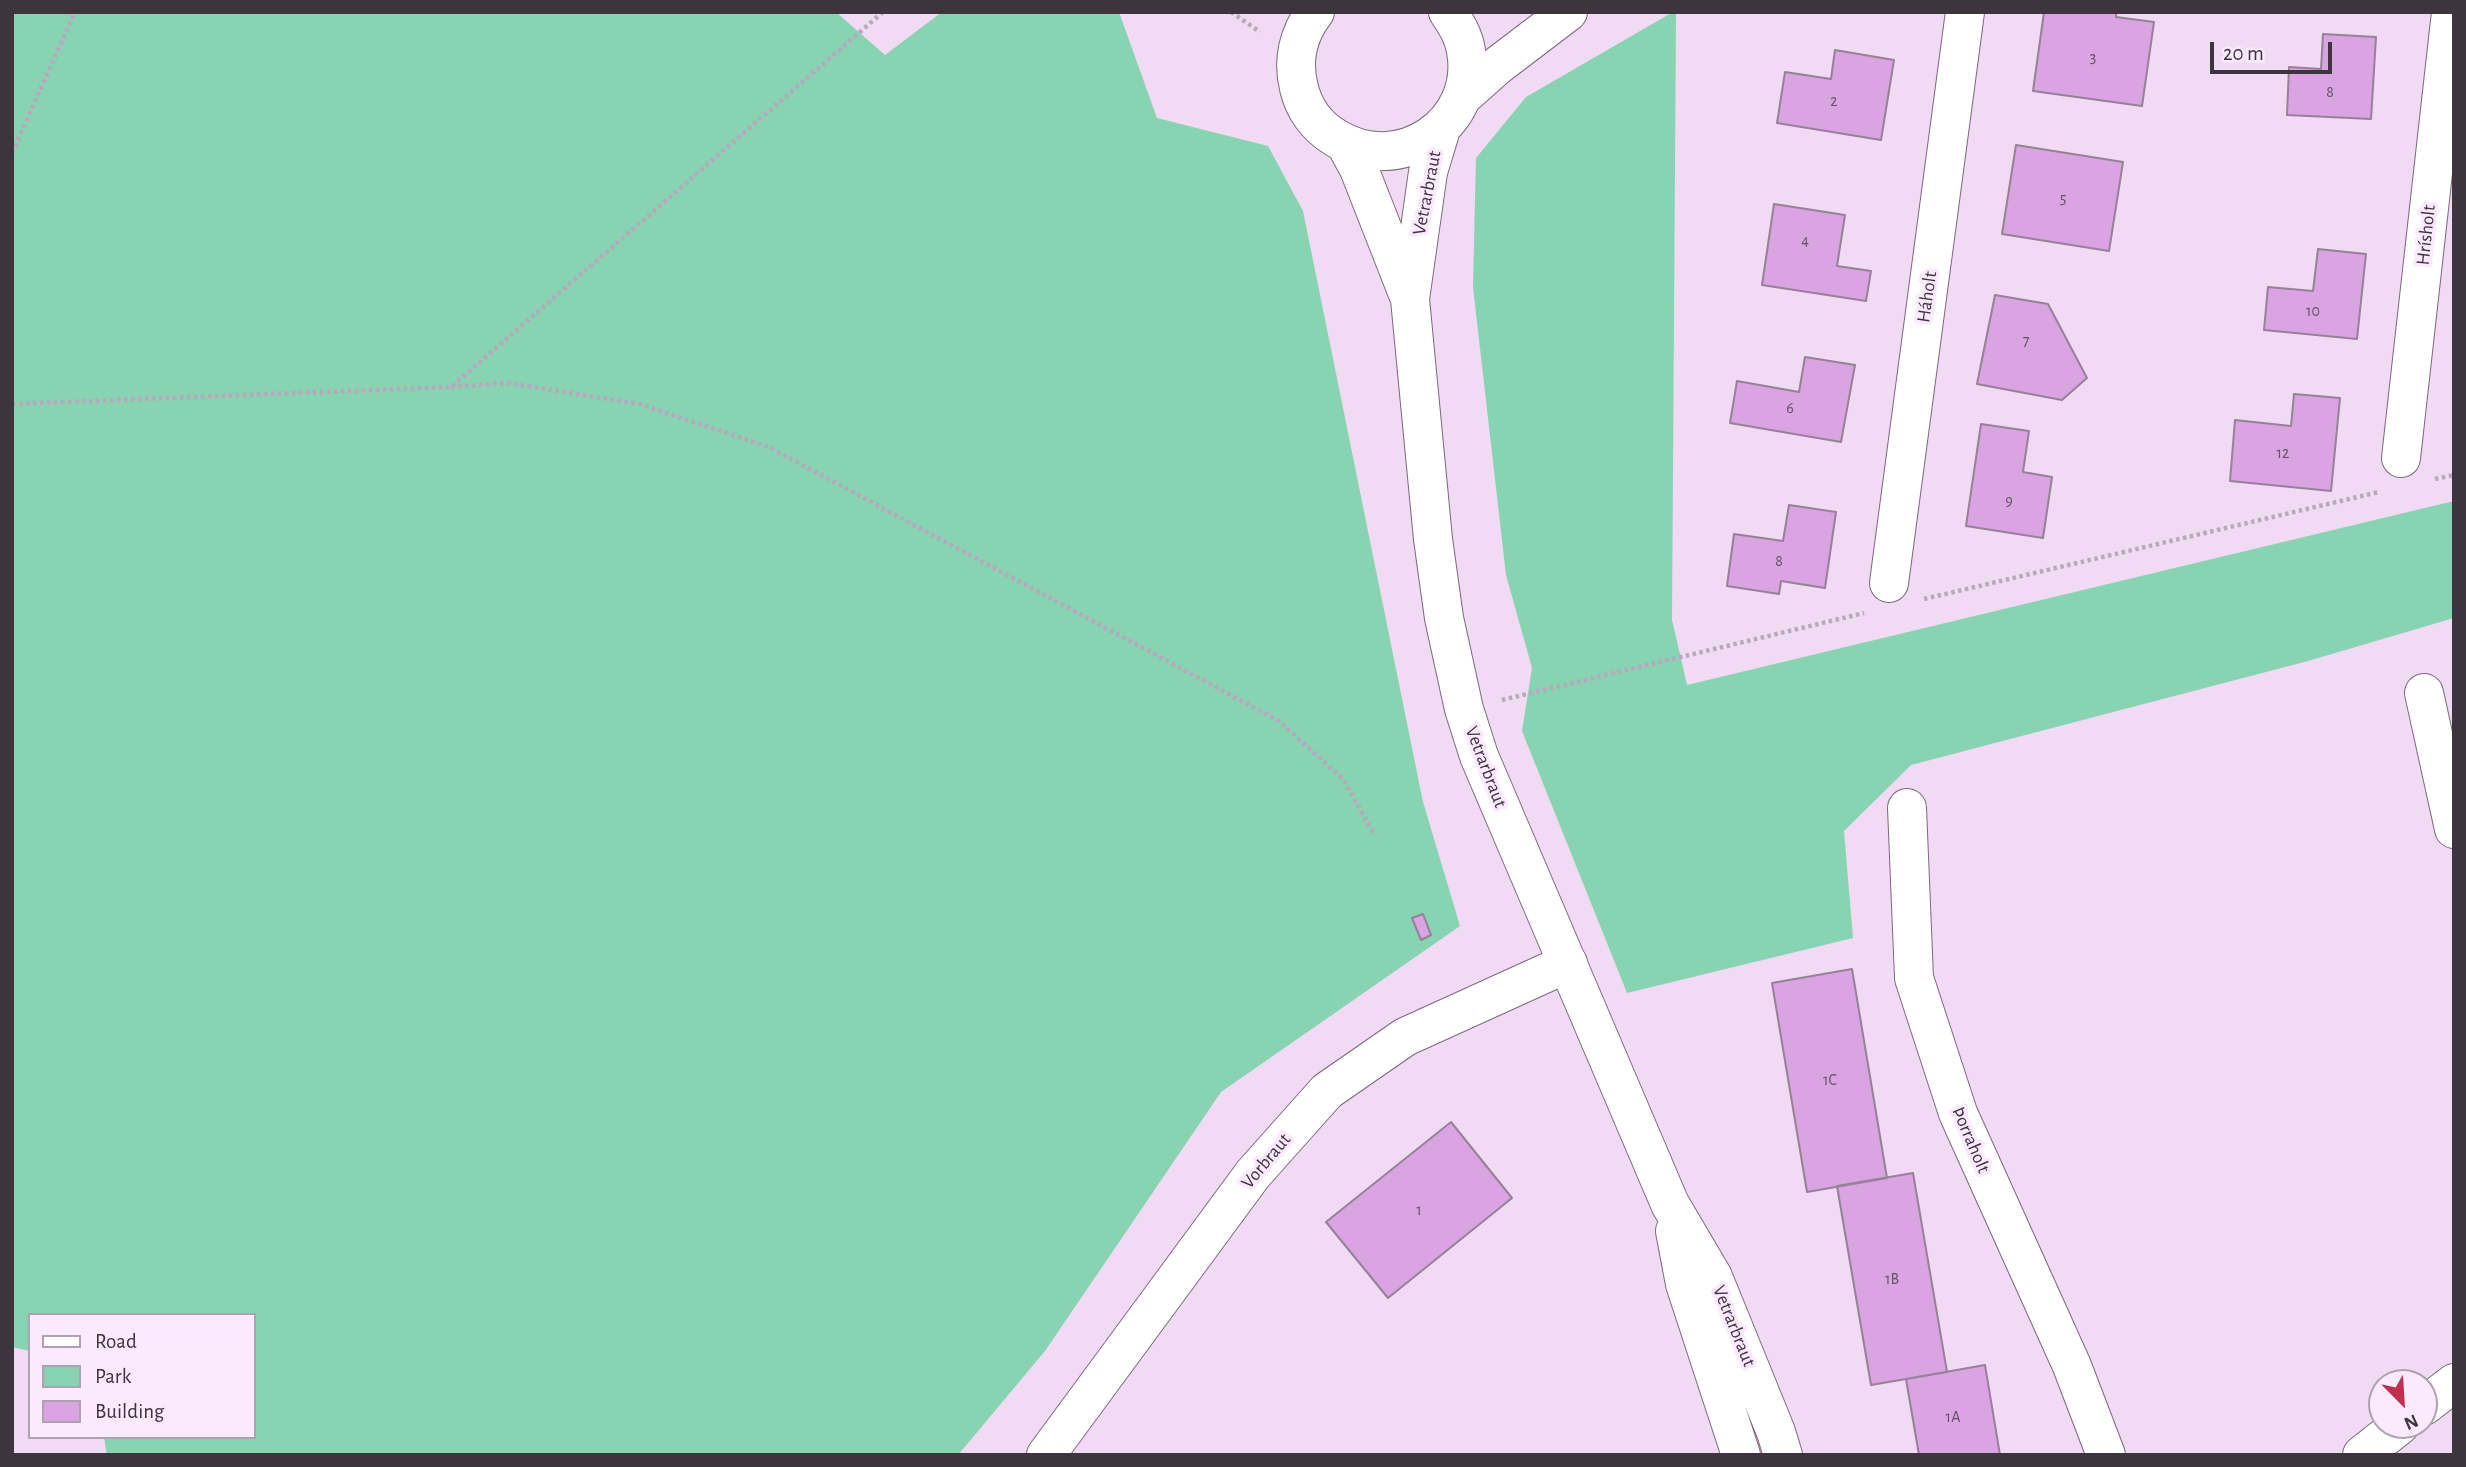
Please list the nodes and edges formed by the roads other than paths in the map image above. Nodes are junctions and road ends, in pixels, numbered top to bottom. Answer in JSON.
{"nodes":[{"id":1,"x":1315,"y":12,"type":"edge"},
{"id":2,"x":1448,"y":12,"type":"edge"},
{"id":3,"x":1568,"y":12,"type":"edge"},
{"id":4,"x":1965,"y":12,"type":"edge"},
{"id":5,"x":2451,"y":12,"type":"edge"},
{"id":6,"x":1462,"y":97,"type":"junction"},
{"id":7,"x":1441,"y":129,"type":"junction"},
{"id":8,"x":1346,"y":145,"type":"junction"},
{"id":9,"x":1410,"y":299,"type":"junction"},
{"id":10,"x":2415,"y":469,"type":"road end"},
{"id":11,"x":1895,"y":598,"type":"road end"},
{"id":12,"x":2424,"y":693,"type":"dead end"},
{"id":13,"x":1907,"y":808,"type":"dead end"},
{"id":14,"x":2454,"y":829,"type":"edge"},
{"id":15,"x":1568,"y":962,"type":"junction"},
{"id":16,"x":1670,"y":1205,"type":"junction"},
{"id":17,"x":2454,"y":1383,"type":"edge"},
{"id":18,"x":2438,"y":1395,"type":"edge"},
{"id":19,"x":2382,"y":1439,"type":"edge"},
{"id":20,"x":1046,"y":1455,"type":"edge"},
{"id":21,"x":1741,"y":1455,"type":"edge"},
{"id":22,"x":1783,"y":1455,"type":"edge"},
{"id":23,"x":2106,"y":1455,"type":"edge"},
{"id":24,"x":2361,"y":1455,"type":"edge"}],
"edges":[{"from":1,"to":8,"type":"street","name":"Vetrarbraut"},
{"from":2,"to":6,"type":"street","name":"Vetrarbraut"},
{"from":3,"to":6,"type":"street"},
{"from":4,"to":11,"type":"street","name":"Háholt"},
{"from":5,"to":10,"type":"street","name":"Hrísholt"},
{"from":6,"to":7,"type":"street","name":"Vetrarbraut"},
{"from":7,"to":8,"type":"street","name":"Vetrarbraut"},
{"from":7,"to":9,"type":"street","name":"Vetrarbraut"},
{"from":8,"to":9,"type":"street","name":"Vetrarbraut"},
{"from":9,"to":15,"type":"street","name":"Vetrarbraut"},
{"from":12,"to":14,"type":"street"},
{"from":13,"to":23,"type":"street","name":"Þorraholt"},
{"from":15,"to":16,"type":"street","name":"Vetrarbraut"},
{"from":15,"to":20,"type":"street","name":"Vorbraut"},
{"from":16,"to":21,"type":"street","name":"Vetrarbraut"},
{"from":16,"to":22,"type":"street","name":"Vetrarbraut"},
{"from":17,"to":18,"type":"street"},
{"from":19,"to":24,"type":"street"}]}
